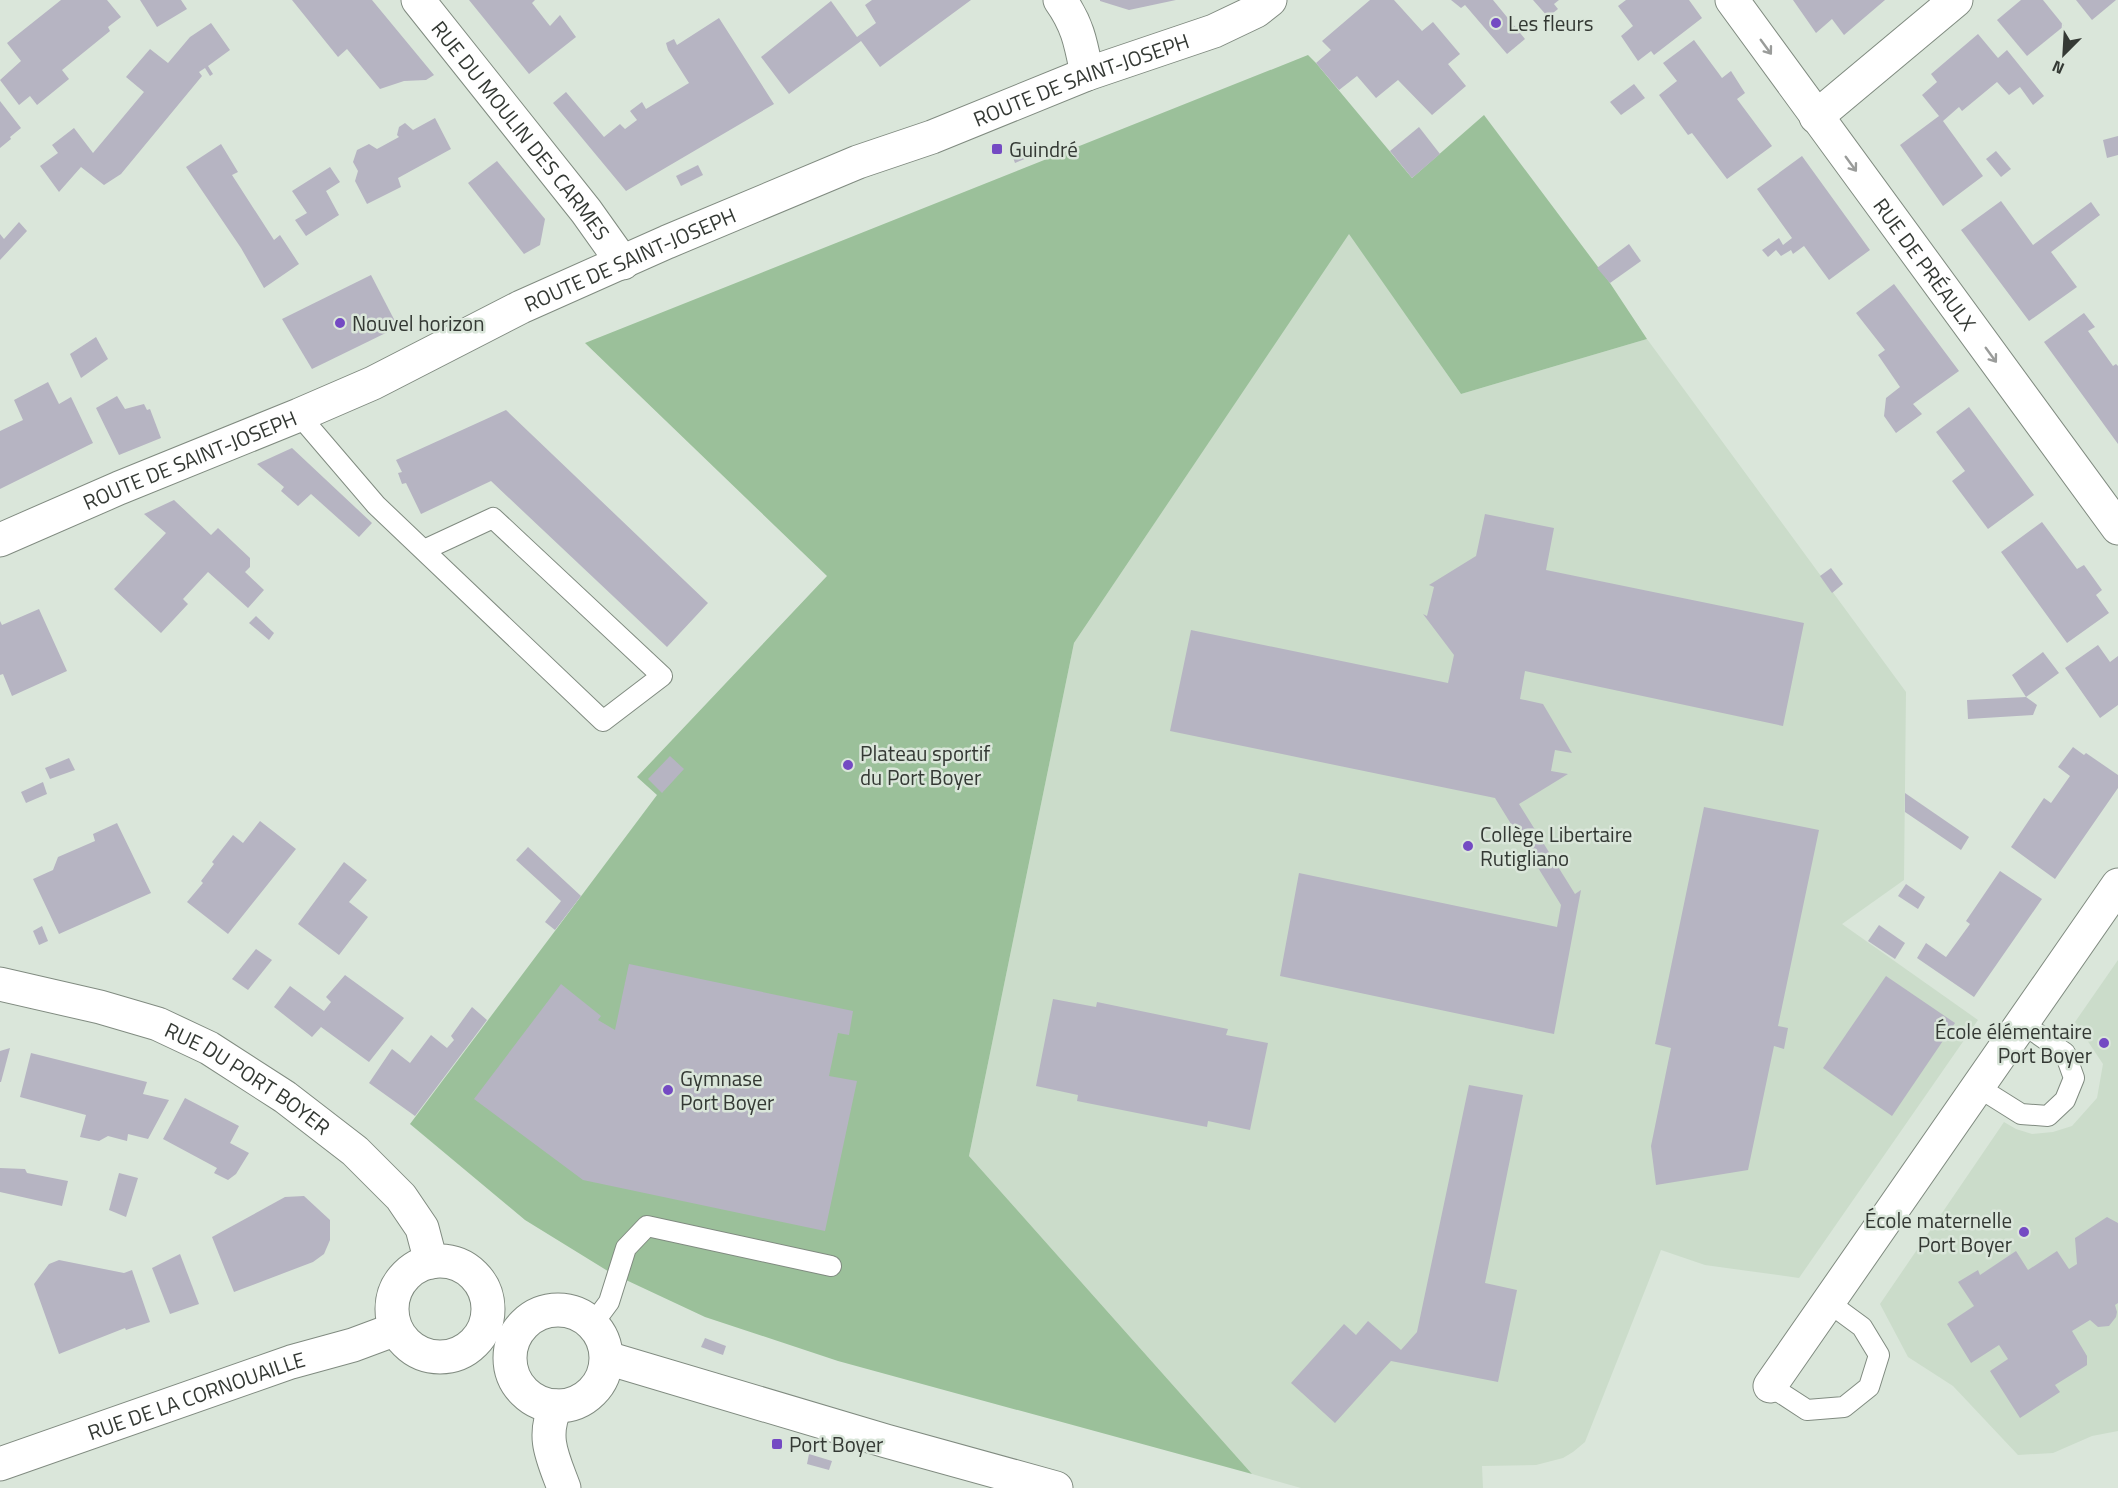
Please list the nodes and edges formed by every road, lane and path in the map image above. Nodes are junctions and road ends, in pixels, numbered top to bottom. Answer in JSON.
{"nodes":[{"id":1,"x":418,"y":0,"type":"edge"},
{"id":2,"x":1060,"y":0,"type":"edge"},
{"id":3,"x":1270,"y":0,"type":"edge"},
{"id":4,"x":1732,"y":0,"type":"edge"},
{"id":5,"x":1956,"y":0,"type":"edge"},
{"id":6,"x":1087,"y":74,"type":"junction"},
{"id":7,"x":1816,"y":117,"type":"junction"},
{"id":8,"x":623,"y":263,"type":"junction"},
{"id":9,"x":299,"y":415,"type":"junction"},
{"id":10,"x":2118,"y":528,"type":"edge"},
{"id":11,"x":0,"y":540,"type":"edge"},
{"id":12,"x":424,"y":550,"type":"junction"},
{"id":13,"x":2118,"y":885,"type":"edge"},
{"id":14,"x":0,"y":984,"type":"edge"},
{"id":15,"x":2022,"y":1023,"type":"junction"},
{"id":16,"x":1978,"y":1087,"type":"junction"},
{"id":17,"x":431,"y":1262,"type":"junction"},
{"id":18,"x":831,"y":1266,"type":"dead end"},
{"id":19,"x":486,"y":1294,"type":"junction"},
{"id":20,"x":1828,"y":1302,"type":"junction"},
{"id":21,"x":540,"y":1313,"type":"junction"},
{"id":22,"x":592,"y":1325,"type":"junction"},
{"id":23,"x":396,"y":1329,"type":"junction"},
{"id":24,"x":466,"y":1350,"type":"junction"},
{"id":25,"x":607,"y":1358,"type":"junction"},
{"id":26,"x":512,"y":1370,"type":"junction"},
{"id":27,"x":1770,"y":1386,"type":"joint"},
{"id":28,"x":556,"y":1406,"type":"junction"},
{"id":29,"x":0,"y":1464,"type":"edge"},
{"id":30,"x":564,"y":1488,"type":"edge"},
{"id":31,"x":1056,"y":1488,"type":"edge"}],
"edges":[{"from":1,"to":8,"type":"street","name":"RUE DU MOULIN DES CARMES"},
{"from":2,"to":6,"type":"street"},
{"from":3,"to":6,"type":"street","name":"ROUTE DE SAINT-JOSEPH"},
{"from":4,"to":7,"type":"street","name":"RUE DE PRÉAULX","one_way":true},
{"from":5,"to":7,"type":"street"},
{"from":6,"to":8,"type":"street","name":"ROUTE DE SAINT-JOSEPH"},
{"from":7,"to":10,"type":"street","name":"RUE DE PRÉAULX","one_way":true},
{"from":8,"to":9,"type":"street","name":"ROUTE DE SAINT-JOSEPH"},
{"from":9,"to":11,"type":"street","name":"ROUTE DE SAINT-JOSEPH"},
{"from":9,"to":12,"type":"lane"},
{"from":12,"to":12,"type":"lane"},
{"from":13,"to":15,"type":"street"},
{"from":14,"to":17,"type":"street","name":"RUE DU PORT BOYER"},
{"from":15,"to":16,"type":"street"},
{"from":15,"to":16,"type":"lane"},
{"from":16,"to":20,"type":"street"},
{"from":17,"to":19,"type":"street"},
{"from":17,"to":23,"type":"street"},
{"from":18,"to":22,"type":"lane"},
{"from":19,"to":21,"type":"street"},
{"from":19,"to":24,"type":"street"},
{"from":20,"to":27,"type":"street"},
{"from":20,"to":27,"type":"lane"},
{"from":21,"to":22,"type":"street"},
{"from":21,"to":26,"type":"street"},
{"from":22,"to":25,"type":"street"},
{"from":23,"to":24,"type":"street"},
{"from":23,"to":29,"type":"street","name":"RUE DE LA CORNOUAILLE"},
{"from":24,"to":26,"type":"street"},
{"from":25,"to":28,"type":"street"},
{"from":25,"to":31,"type":"street"},
{"from":26,"to":28,"type":"street"},
{"from":28,"to":30,"type":"street"}]}
